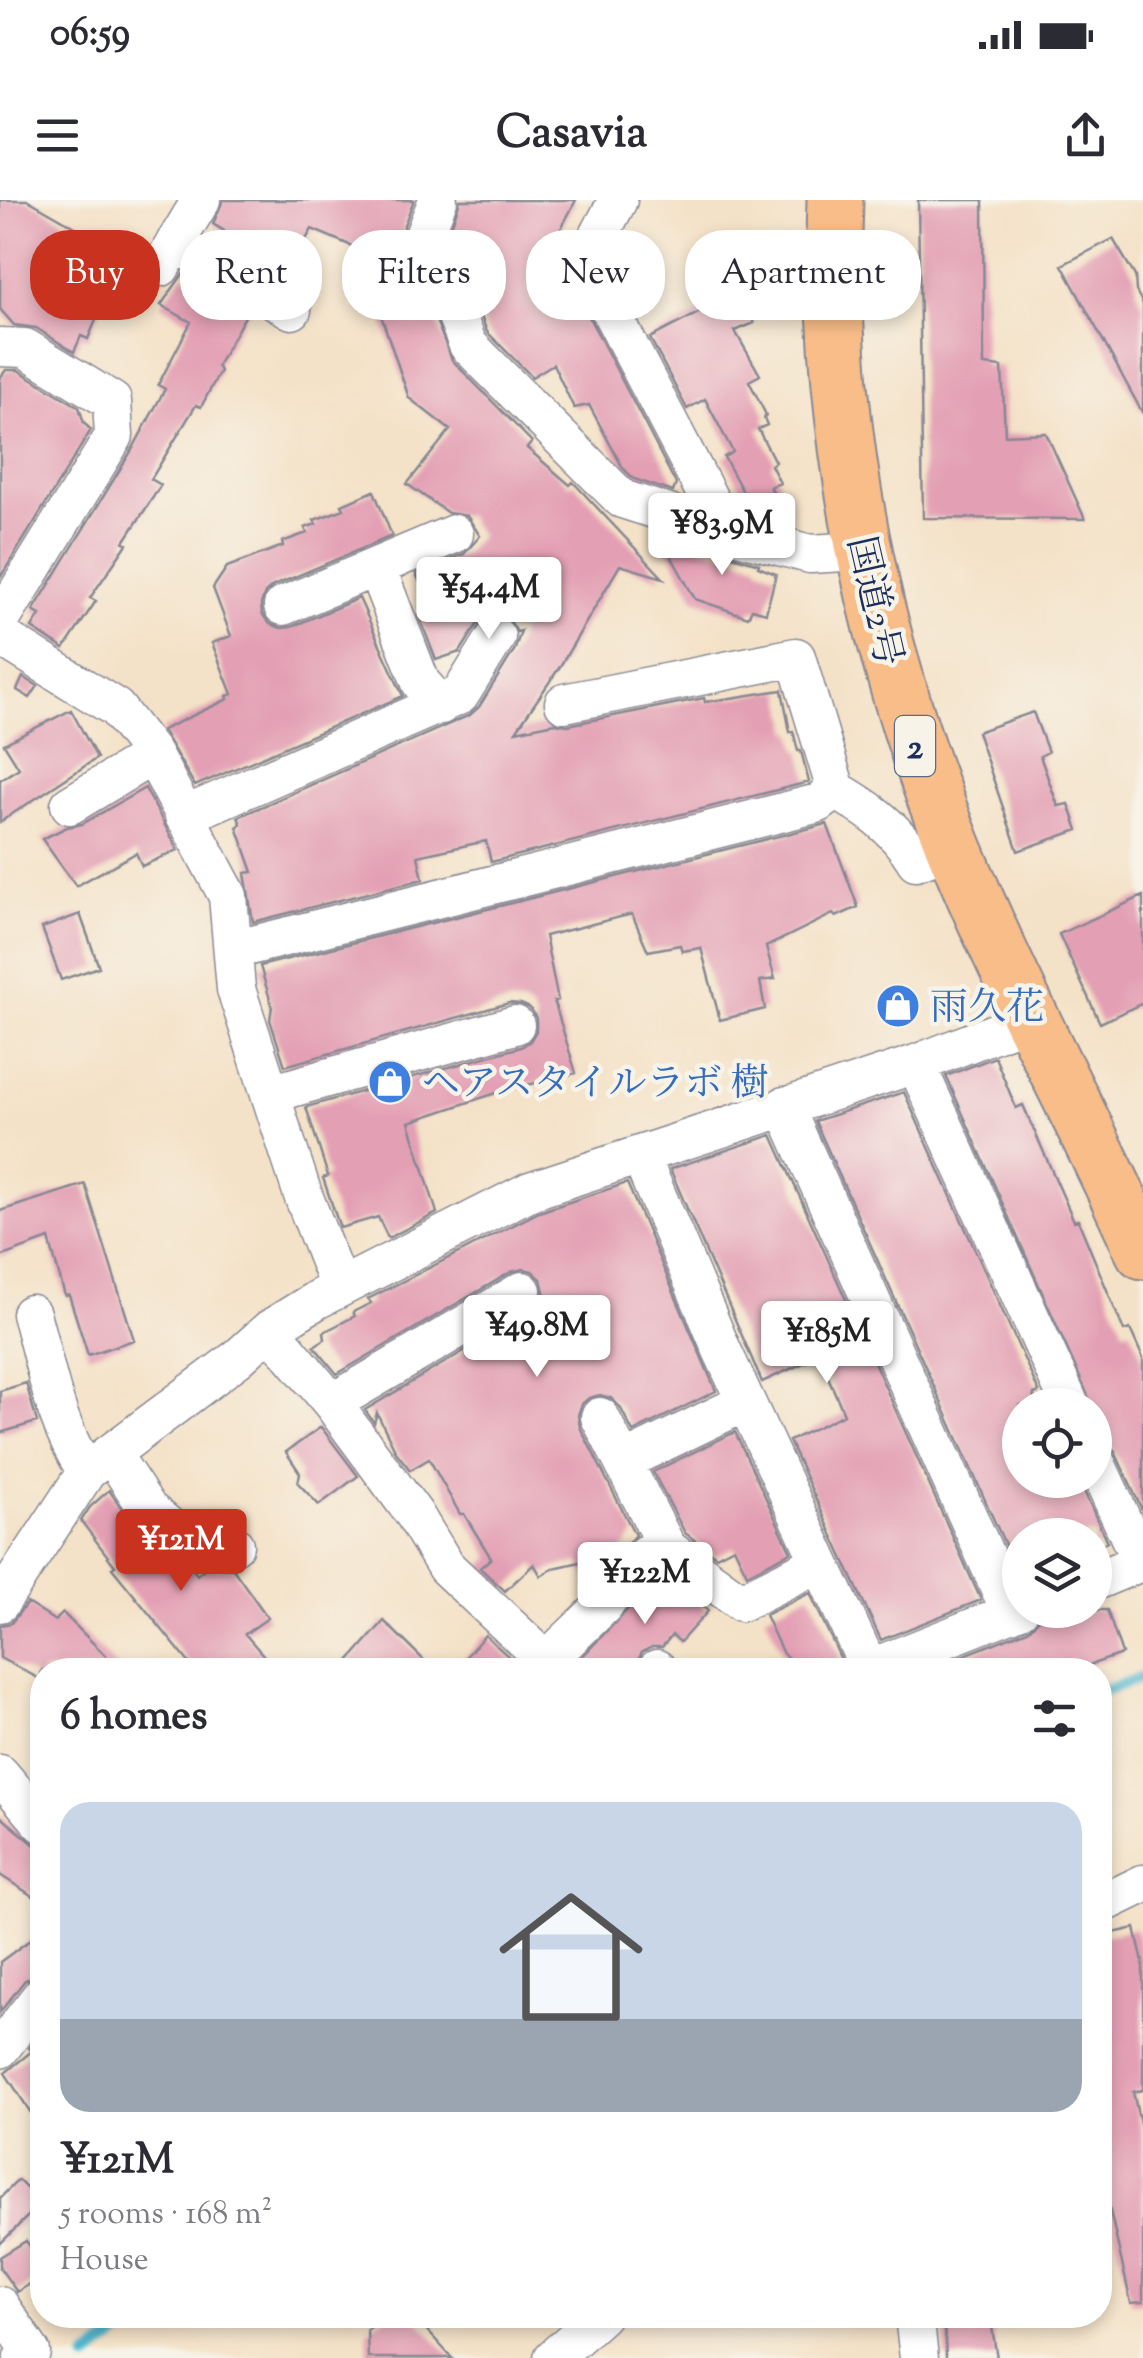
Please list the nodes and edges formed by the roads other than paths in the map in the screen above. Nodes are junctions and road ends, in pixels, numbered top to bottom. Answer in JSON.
{"nodes":[{"id":1,"x":201,"y":200,"type":"edge"},
{"id":2,"x":438,"y":200,"type":"edge"},
{"id":3,"x":618,"y":200,"type":"edge"},
{"id":4,"x":834,"y":200,"type":"edge"},
{"id":5,"x":183,"y":230,"type":"edge"},
{"id":6,"x":180,"y":235,"type":"edge"},
{"id":7,"x":180,"y":260,"type":"edge"},
{"id":8,"x":0,"y":346,"type":"edge"},
{"id":9,"x":726,"y":532,"type":"junction"},
{"id":10,"x":454,"y":534,"type":"dead end"},
{"id":11,"x":862,"y":551,"type":"junction"},
{"id":12,"x":376,"y":568,"type":"junction"},
{"id":13,"x":284,"y":608,"type":"dead end"},
{"id":14,"x":0,"y":621,"type":"edge"},
{"id":15,"x":0,"y":636,"type":"edge"},
{"id":16,"x":496,"y":637,"type":"dead end"},
{"id":17,"x":564,"y":703,"type":"dead end"},
{"id":18,"x":441,"y":704,"type":"junction"},
{"id":19,"x":153,"y":755,"type":"junction"},
{"id":20,"x":836,"y":790,"type":"junction"},
{"id":21,"x":70,"y":805,"type":"dead end"},
{"id":22,"x":184,"y":816,"type":"junction"},
{"id":23,"x":954,"y":847,"type":"junction"},
{"id":24,"x":233,"y":950,"type":"junction"},
{"id":25,"x":1030,"y":1019,"type":"junction"},
{"id":26,"x":515,"y":1026,"type":"dead end"},
{"id":27,"x":916,"y":1064,"type":"junction"},
{"id":28,"x":270,"y":1094,"type":"junction"},
{"id":29,"x":784,"y":1106,"type":"junction"},
{"id":30,"x":640,"y":1156,"type":"junction"},
{"id":31,"x":1143,"y":1251,"type":"edge"},
{"id":32,"x":339,"y":1287,"type":"junction"},
{"id":33,"x":522,"y":1291,"type":"dead end"},
{"id":34,"x":30,"y":1314,"type":"dead end"},
{"id":35,"x":270,"y":1329,"type":"junction"},
{"id":36,"x":1062,"y":1388,"type":"edge"},
{"id":37,"x":746,"y":1402,"type":"junction"},
{"id":38,"x":332,"y":1403,"type":"junction"},
{"id":39,"x":600,"y":1416,"type":"dead end"},
{"id":40,"x":84,"y":1451,"type":"junction"},
{"id":41,"x":624,"y":1461,"type":"junction"},
{"id":42,"x":1112,"y":1498,"type":"edge"},
{"id":43,"x":234,"y":1545,"type":"dead end"},
{"id":44,"x":667,"y":1548,"type":"junction"},
{"id":45,"x":1142,"y":1562,"type":"edge"},
{"id":46,"x":819,"y":1563,"type":"junction"},
{"id":47,"x":1112,"y":1574,"type":"edge"},
{"id":48,"x":1002,"y":1583,"type":"edge"},
{"id":49,"x":0,"y":1603,"type":"edge"},
{"id":50,"x":1002,"y":1616,"type":"edge"},
{"id":51,"x":544,"y":1658,"type":"edge"},
{"id":52,"x":557,"y":1658,"type":"edge"},
{"id":53,"x":866,"y":1658,"type":"edge"},
{"id":54,"x":897,"y":1658,"type":"edge"},
{"id":55,"x":0,"y":1774,"type":"edge"},
{"id":56,"x":30,"y":1809,"type":"edge"},
{"id":57,"x":1143,"y":1884,"type":"edge"},
{"id":58,"x":1112,"y":1900,"type":"edge"},
{"id":59,"x":30,"y":2010,"type":"edge"},
{"id":60,"x":0,"y":2049,"type":"edge"},
{"id":61,"x":0,"y":2306,"type":"edge"},
{"id":62,"x":587,"y":2328,"type":"edge"},
{"id":63,"x":916,"y":2328,"type":"edge"},
{"id":64,"x":23,"y":2358,"type":"edge"},
{"id":65,"x":553,"y":2358,"type":"edge"},
{"id":66,"x":919,"y":2358,"type":"edge"}],
"edges":[{"from":1,"to":5,"type":"street"},
{"from":2,"to":9,"type":"street"},
{"from":3,"to":9,"type":"street"},
{"from":4,"to":11,"type":"highway","name":"国道2号","number":"2"},
{"from":6,"to":7,"type":"street"},
{"from":8,"to":14,"type":"street"},
{"from":9,"to":11,"type":"street"},
{"from":10,"to":12,"type":"street"},
{"from":11,"to":23,"type":"highway","name":"国道2号","number":"2"},
{"from":12,"to":13,"type":"street"},
{"from":12,"to":18,"type":"street"},
{"from":15,"to":19,"type":"street"},
{"from":16,"to":18,"type":"street"},
{"from":17,"to":20,"type":"street"},
{"from":18,"to":22,"type":"street"},
{"from":19,"to":21,"type":"street"},
{"from":19,"to":22,"type":"street"},
{"from":20,"to":23,"type":"street"},
{"from":20,"to":24,"type":"street"},
{"from":22,"to":24,"type":"street"},
{"from":23,"to":25,"type":"highway","name":"国道2号","number":"2"},
{"from":24,"to":28,"type":"street"},
{"from":25,"to":27,"type":"street"},
{"from":25,"to":31,"type":"highway","name":"国道2号","number":"2"},
{"from":26,"to":28,"type":"street"},
{"from":27,"to":29,"type":"street"},
{"from":27,"to":36,"type":"street"},
{"from":28,"to":32,"type":"street"},
{"from":29,"to":30,"type":"street"},
{"from":29,"to":48,"type":"street"},
{"from":30,"to":32,"type":"street"},
{"from":30,"to":37,"type":"street"},
{"from":32,"to":35,"type":"street"},
{"from":33,"to":38,"type":"street"},
{"from":34,"to":40,"type":"street"},
{"from":35,"to":38,"type":"street"},
{"from":35,"to":40,"type":"street"},
{"from":37,"to":41,"type":"street"},
{"from":37,"to":46,"type":"street"},
{"from":38,"to":51,"type":"street"},
{"from":39,"to":41,"type":"street"},
{"from":40,"to":43,"type":"street"},
{"from":40,"to":49,"type":"street"},
{"from":41,"to":44,"type":"street"},
{"from":42,"to":45,"type":"street"},
{"from":44,"to":46,"type":"street"},
{"from":44,"to":52,"type":"street"},
{"from":45,"to":47,"type":"street"},
{"from":46,"to":53,"type":"street"},
{"from":50,"to":54,"type":"street"},
{"from":55,"to":56,"type":"street"},
{"from":57,"to":58,"type":"street"},
{"from":59,"to":60,"type":"street"},
{"from":61,"to":64,"type":"street"},
{"from":62,"to":65,"type":"street"},
{"from":63,"to":66,"type":"street"}]}
